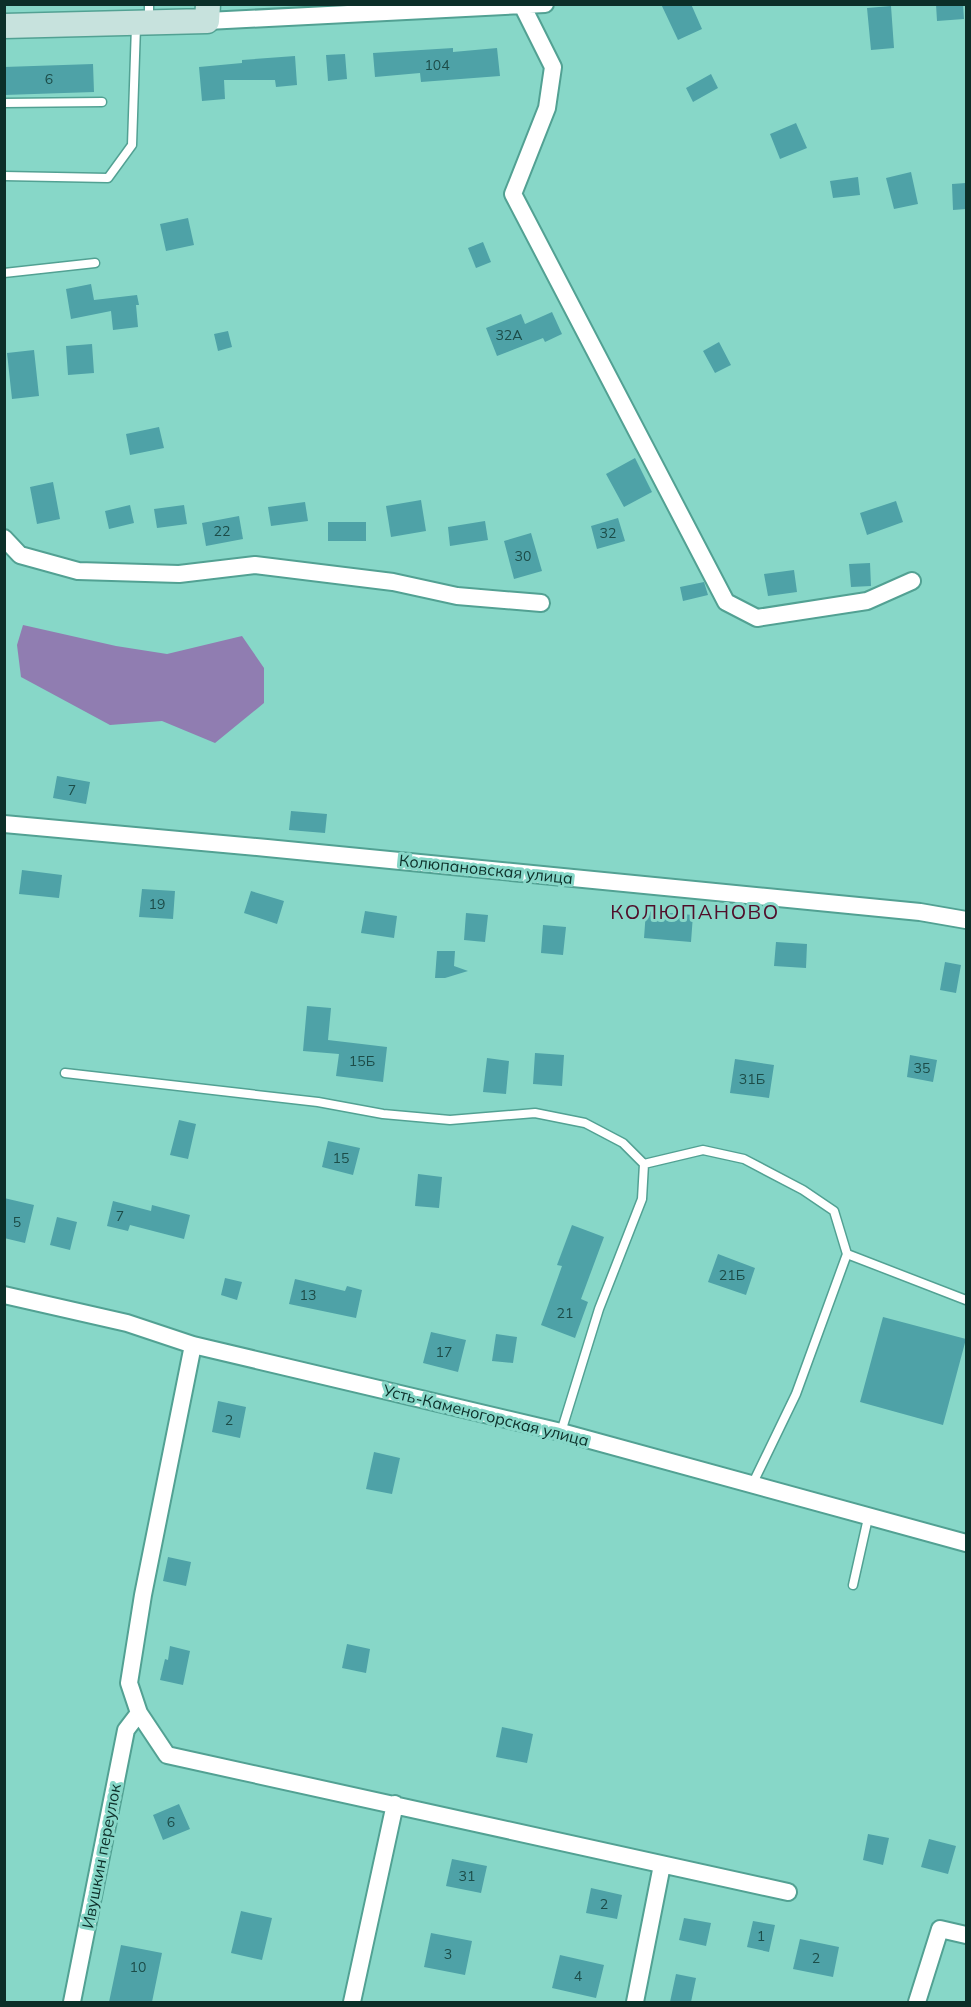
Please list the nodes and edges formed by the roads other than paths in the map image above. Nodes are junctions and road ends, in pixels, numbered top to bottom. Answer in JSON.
{"nodes":[{"id":1,"x":545,"y":4,"type":"edge"},
{"id":2,"x":522,"y":5,"type":"edge"},
{"id":3,"x":207,"y":13,"type":"edge"},
{"id":4,"x":144,"y":16,"type":"edge"},
{"id":5,"x":4,"y":26,"type":"edge"},
{"id":6,"x":102,"y":102,"type":"dead end"},
{"id":7,"x":4,"y":103,"type":"edge"},
{"id":8,"x":4,"y":176,"type":"edge"},
{"id":9,"x":95,"y":263,"type":"dead end"},
{"id":10,"x":4,"y":273,"type":"edge"},
{"id":11,"x":4,"y":538,"type":"edge"},
{"id":12,"x":912,"y":581,"type":"dead end"},
{"id":13,"x":541,"y":603,"type":"dead end"},
{"id":14,"x":4,"y":824,"type":"edge"},
{"id":15,"x":966,"y":921,"type":"edge"},
{"id":16,"x":65,"y":1073,"type":"dead end"},
{"id":17,"x":644,"y":1164,"type":"junction"},
{"id":18,"x":847,"y":1254,"type":"junction"},
{"id":19,"x":4,"y":1295,"type":"edge"},
{"id":20,"x":966,"y":1300,"type":"edge"},
{"id":21,"x":193,"y":1345,"type":"junction"},
{"id":22,"x":561,"y":1432,"type":"junction"},
{"id":23,"x":752,"y":1485,"type":"junction"},
{"id":24,"x":868,"y":1518,"type":"junction"},
{"id":25,"x":966,"y":1543,"type":"edge"},
{"id":26,"x":853,"y":1585,"type":"dead end"},
{"id":27,"x":139,"y":1713,"type":"junction"},
{"id":28,"x":395,"y":1804,"type":"junction"},
{"id":29,"x":662,"y":1865,"type":"junction"},
{"id":30,"x":788,"y":1892,"type":"dead end"},
{"id":31,"x":966,"y":1935,"type":"edge"},
{"id":32,"x":72,"y":2002,"type":"edge"},
{"id":33,"x":352,"y":2002,"type":"edge"},
{"id":34,"x":635,"y":2002,"type":"edge"},
{"id":35,"x":917,"y":2002,"type":"edge"}],
"edges":[{"from":1,"to":2,"type":"street"},
{"from":2,"to":3,"type":"street"},
{"from":2,"to":12,"type":"street"},
{"from":3,"to":4,"type":"street"},
{"from":4,"to":5,"type":"street"},
{"from":4,"to":8,"type":"lane"},
{"from":6,"to":7,"type":"lane"},
{"from":9,"to":10,"type":"lane"},
{"from":11,"to":13,"type":"street"},
{"from":14,"to":15,"type":"street","name":"Колюпановская улица"},
{"from":16,"to":17,"type":"lane"},
{"from":17,"to":18,"type":"lane"},
{"from":17,"to":22,"type":"lane"},
{"from":18,"to":20,"type":"lane"},
{"from":18,"to":23,"type":"lane"},
{"from":19,"to":21,"type":"street","name":"Усть-Каменогорская улица"},
{"from":21,"to":22,"type":"street","name":"Усть-Каменогорская улица"},
{"from":21,"to":27,"type":"street"},
{"from":22,"to":23,"type":"street","name":"Усть-Каменогорская улица"},
{"from":23,"to":24,"type":"street","name":"Усть-Каменогорская улица"},
{"from":24,"to":25,"type":"street","name":"Усть-Каменогорская улица"},
{"from":24,"to":26,"type":"lane"},
{"from":27,"to":28,"type":"street"},
{"from":27,"to":32,"type":"street","name":"Ивушкин переулок"},
{"from":28,"to":29,"type":"street"},
{"from":28,"to":33,"type":"street"},
{"from":29,"to":30,"type":"street"},
{"from":29,"to":34,"type":"street"},
{"from":31,"to":35,"type":"street"}]}
